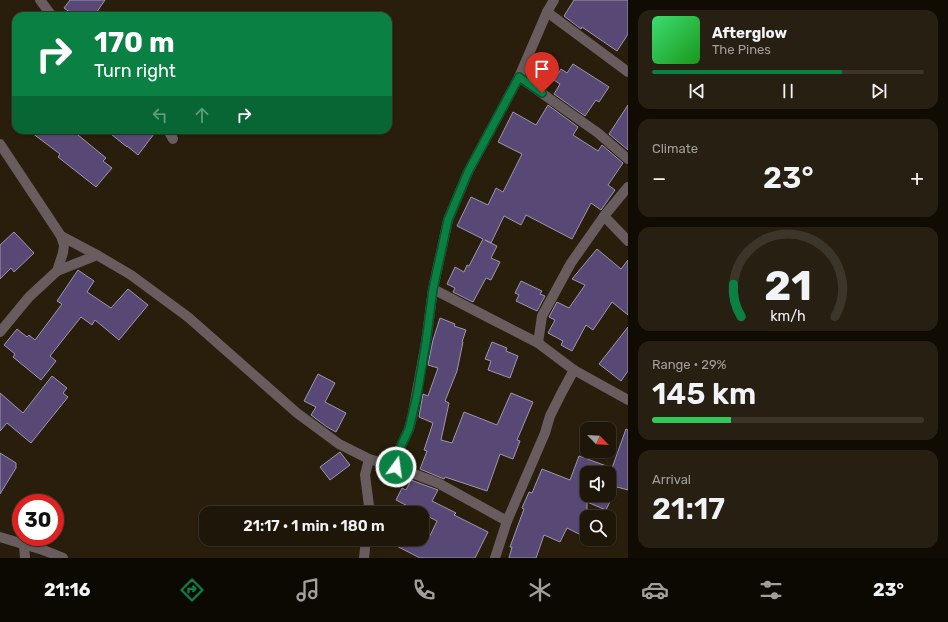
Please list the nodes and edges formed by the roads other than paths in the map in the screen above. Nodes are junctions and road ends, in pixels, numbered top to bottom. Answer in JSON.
{"nodes":[{"id":1,"x":40,"y":0,"type":"edge"},
{"id":2,"x":554,"y":0,"type":"edge"},
{"id":3,"x":49,"y":12,"type":"edge"},
{"id":4,"x":547,"y":12,"type":"junction"},
{"id":5,"x":628,"y":72,"type":"edge"},
{"id":6,"x":519,"y":77,"type":"junction"},
{"id":7,"x":0,"y":144,"type":"edge"},
{"id":8,"x":628,"y":159,"type":"edge"},
{"id":9,"x":628,"y":187,"type":"edge"},
{"id":10,"x":604,"y":216,"type":"junction"},
{"id":11,"x":61,"y":236,"type":"junction"},
{"id":12,"x":628,"y":241,"type":"edge"},
{"id":13,"x":97,"y":255,"type":"junction"},
{"id":14,"x":57,"y":271,"type":"junction"},
{"id":15,"x":433,"y":289,"type":"junction"},
{"id":16,"x":0,"y":332,"type":"edge"},
{"id":17,"x":538,"y":343,"type":"junction"},
{"id":18,"x":574,"y":370,"type":"junction"},
{"id":19,"x":628,"y":400,"type":"edge"},
{"id":20,"x":369,"y":459,"type":"junction"},
{"id":21,"x":396,"y":467,"type":"junction"},
{"id":22,"x":369,"y":506,"type":"edge"},
{"id":23,"x":508,"y":521,"type":"junction"},
{"id":24,"x":0,"y":538,"type":"edge"},
{"id":25,"x":12,"y":541,"type":"edge"},
{"id":26,"x":24,"y":546,"type":"edge"},
{"id":27,"x":30,"y":546,"type":"edge"},
{"id":28,"x":365,"y":546,"type":"edge"},
{"id":29,"x":25,"y":558,"type":"edge"},
{"id":30,"x":63,"y":558,"type":"edge"},
{"id":31,"x":364,"y":558,"type":"edge"},
{"id":32,"x":495,"y":558,"type":"edge"}],
"edges":[{"from":1,"to":3,"type":"street"},
{"from":2,"to":4,"type":"street"},
{"from":4,"to":5,"type":"street"},
{"from":4,"to":6,"type":"street"},
{"from":6,"to":8,"type":"street"},
{"from":6,"to":15,"type":"street"},
{"from":7,"to":11,"type":"street"},
{"from":9,"to":10,"type":"street"},
{"from":10,"to":12,"type":"street"},
{"from":10,"to":17,"type":"street"},
{"from":11,"to":13,"type":"street"},
{"from":11,"to":14,"type":"street"},
{"from":13,"to":14,"type":"street"},
{"from":13,"to":20,"type":"street"},
{"from":14,"to":16,"type":"street"},
{"from":15,"to":17,"type":"street"},
{"from":15,"to":21,"type":"street"},
{"from":17,"to":18,"type":"street"},
{"from":18,"to":19,"type":"street"},
{"from":18,"to":23,"type":"street"},
{"from":20,"to":21,"type":"street"},
{"from":20,"to":22,"type":"street"},
{"from":21,"to":23,"type":"street"},
{"from":23,"to":32,"type":"street"},
{"from":24,"to":25,"type":"street"},
{"from":26,"to":29,"type":"street"},
{"from":27,"to":30,"type":"street"},
{"from":28,"to":31,"type":"street"}]}
